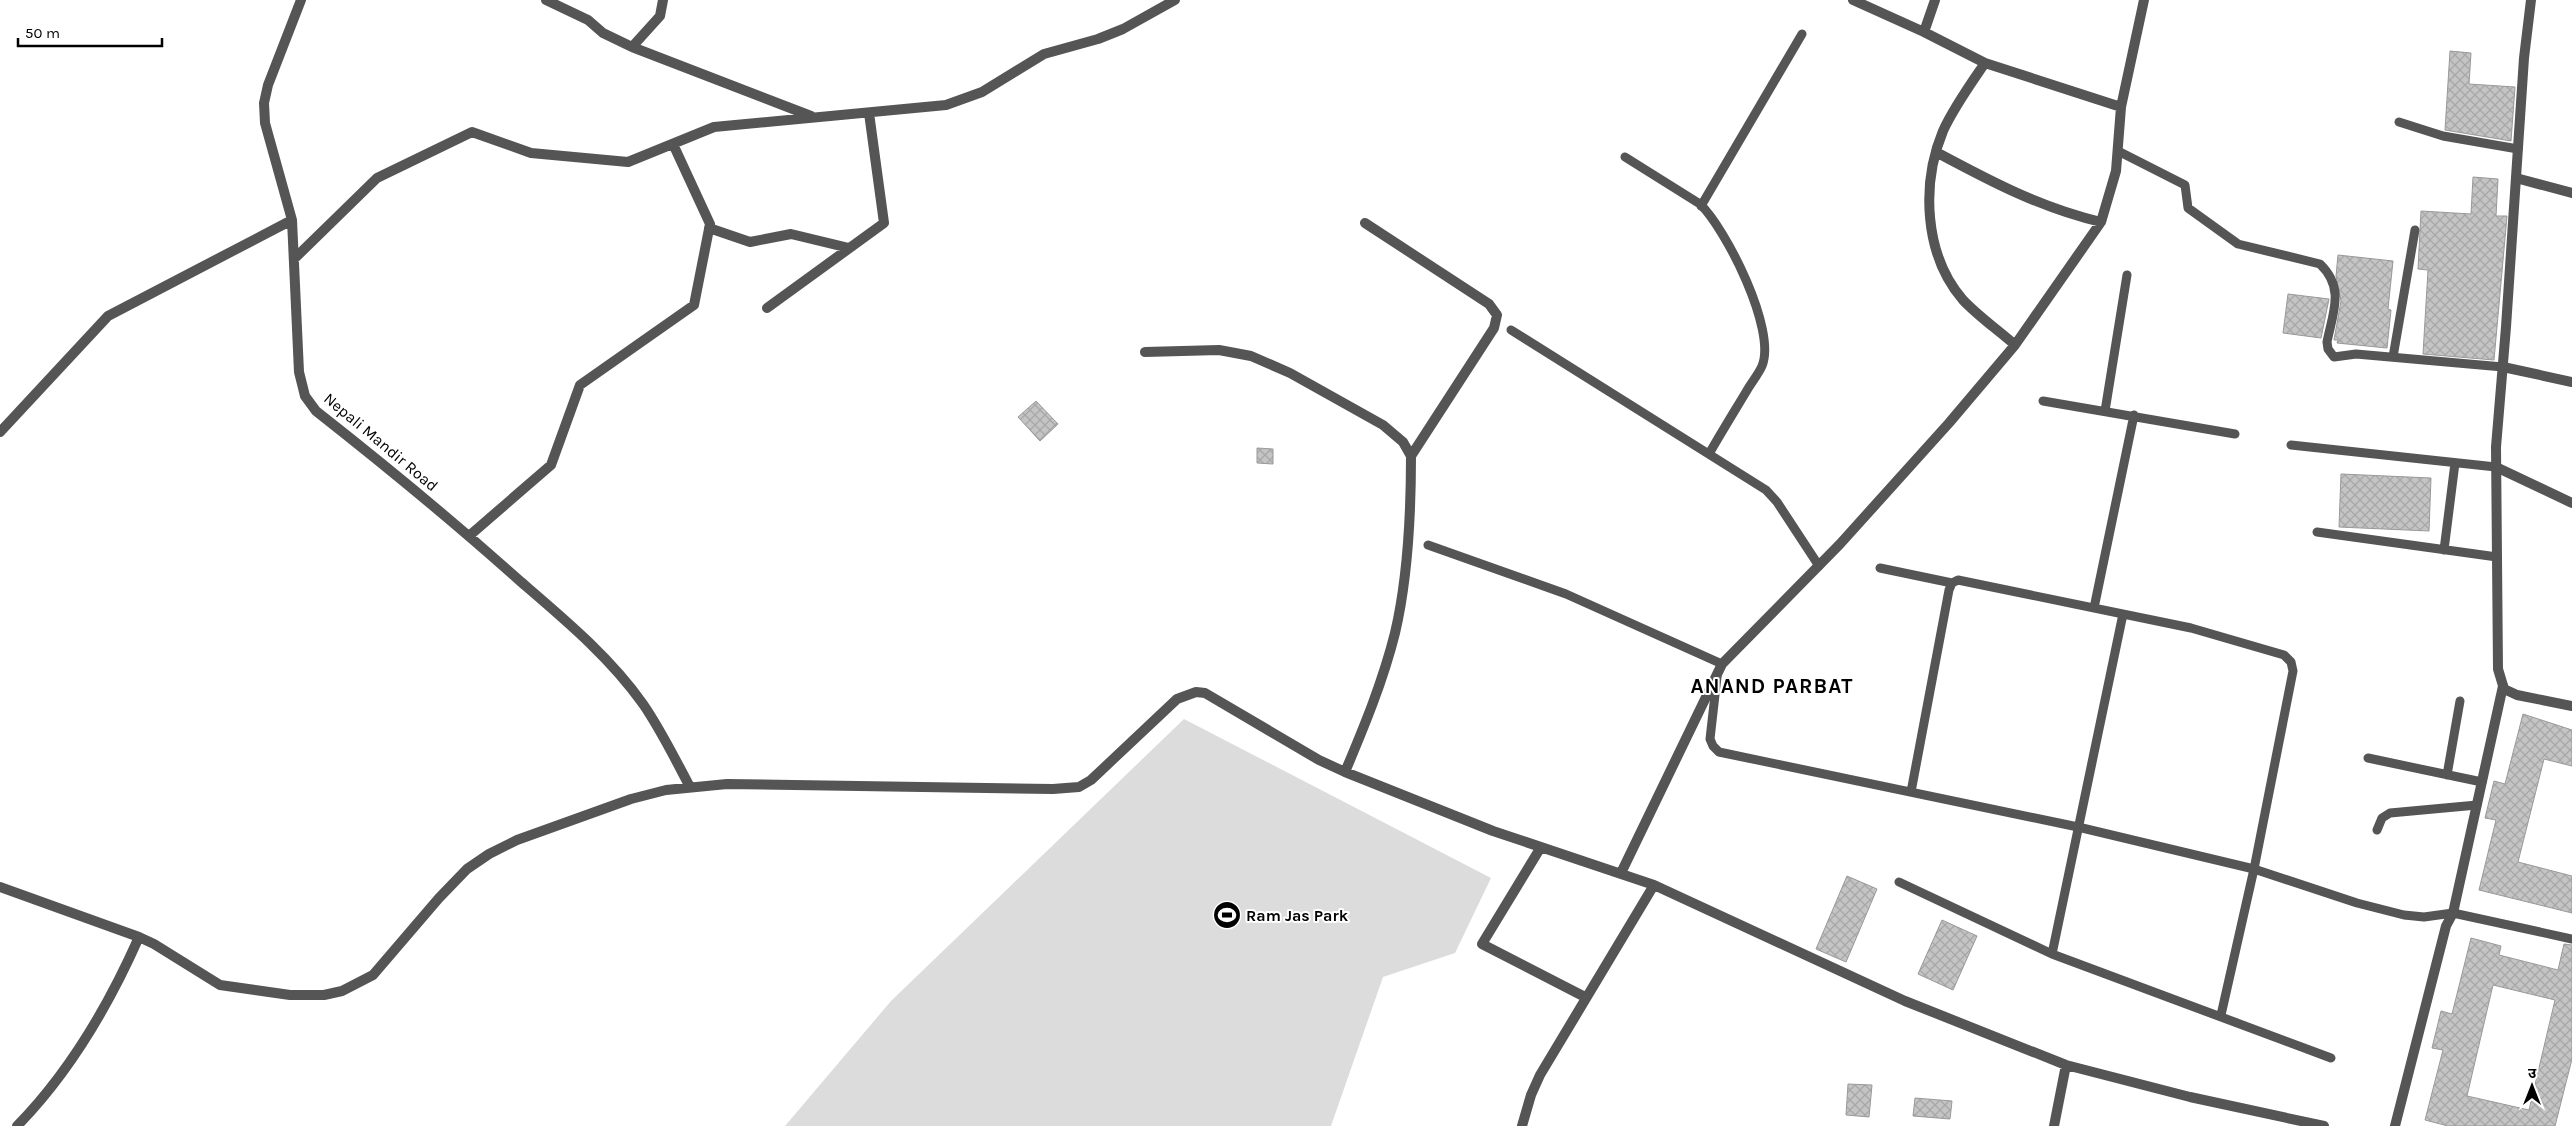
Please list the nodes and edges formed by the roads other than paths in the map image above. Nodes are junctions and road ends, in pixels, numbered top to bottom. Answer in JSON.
{"nodes":[{"id":1,"x":301,"y":0,"type":"edge"},
{"id":2,"x":546,"y":0,"type":"edge"},
{"id":3,"x":662,"y":0,"type":"edge"},
{"id":4,"x":1175,"y":0,"type":"edge"},
{"id":5,"x":1853,"y":0,"type":"edge"},
{"id":6,"x":1935,"y":0,"type":"edge"},
{"id":7,"x":2144,"y":0,"type":"edge"},
{"id":8,"x":2531,"y":0,"type":"edge"},
{"id":9,"x":1924,"y":32,"type":"junction"},
{"id":10,"x":1802,"y":34,"type":"dead end"},
{"id":11,"x":632,"y":47,"type":"junction"},
{"id":12,"x":1985,"y":63,"type":"junction"},
{"id":13,"x":2121,"y":107,"type":"junction"},
{"id":14,"x":869,"y":113,"type":"junction"},
{"id":15,"x":815,"y":118,"type":"junction"},
{"id":16,"x":2398,"y":122,"type":"dead end"},
{"id":17,"x":673,"y":144,"type":"junction"},
{"id":18,"x":2518,"y":149,"type":"junction"},
{"id":19,"x":2118,"y":151,"type":"junction"},
{"id":20,"x":1936,"y":152,"type":"junction"},
{"id":21,"x":1625,"y":157,"type":"dead end"},
{"id":22,"x":2516,"y":178,"type":"junction"},
{"id":23,"x":2572,"y":193,"type":"edge"},
{"id":24,"x":1702,"y":206,"type":"junction"},
{"id":25,"x":292,"y":220,"type":"junction"},
{"id":26,"x":2101,"y":222,"type":"junction"},
{"id":27,"x":1365,"y":223,"type":"dead end"},
{"id":28,"x":709,"y":228,"type":"junction"},
{"id":29,"x":2415,"y":230,"type":"dead end"},
{"id":30,"x":850,"y":248,"type":"junction"},
{"id":31,"x":294,"y":259,"type":"junction"},
{"id":32,"x":2127,"y":275,"type":"dead end"},
{"id":33,"x":767,"y":308,"type":"dead end"},
{"id":34,"x":1511,"y":330,"type":"dead end"},
{"id":35,"x":2015,"y":345,"type":"junction"},
{"id":36,"x":1146,"y":352,"type":"dead end"},
{"id":37,"x":2393,"y":357,"type":"junction"},
{"id":38,"x":2503,"y":367,"type":"junction"},
{"id":39,"x":2572,"y":382,"type":"edge"},
{"id":40,"x":2043,"y":401,"type":"dead end"},
{"id":41,"x":2105,"y":411,"type":"junction"},
{"id":42,"x":2134,"y":415,"type":"junction"},
{"id":43,"x":0,"y":432,"type":"edge"},
{"id":44,"x":2235,"y":434,"type":"dead end"},
{"id":45,"x":2292,"y":445,"type":"dead end"},
{"id":46,"x":1709,"y":454,"type":"junction"},
{"id":47,"x":1410,"y":456,"type":"junction"},
{"id":48,"x":2455,"y":463,"type":"junction"},
{"id":49,"x":2496,"y":467,"type":"junction"},
{"id":50,"x":2572,"y":503,"type":"edge"},
{"id":51,"x":2317,"y":532,"type":"dead end"},
{"id":52,"x":470,"y":536,"type":"junction"},
{"id":53,"x":1428,"y":545,"type":"dead end"},
{"id":54,"x":2444,"y":550,"type":"junction"},
{"id":55,"x":2497,"y":557,"type":"junction"},
{"id":56,"x":1819,"y":566,"type":"junction"},
{"id":57,"x":1880,"y":568,"type":"dead end"},
{"id":58,"x":1952,"y":583,"type":"junction"},
{"id":59,"x":2094,"y":608,"type":"junction"},
{"id":60,"x":2123,"y":614,"type":"junction"},
{"id":61,"x":1720,"y":668,"type":"junction"},
{"id":62,"x":2503,"y":686,"type":"junction"},
{"id":63,"x":2460,"y":701,"type":"dead end"},
{"id":64,"x":2572,"y":706,"type":"edge"},
{"id":65,"x":2368,"y":758,"type":"dead end"},
{"id":66,"x":1345,"y":772,"type":"junction"},
{"id":67,"x":2447,"y":774,"type":"junction"},
{"id":68,"x":2482,"y":782,"type":"junction"},
{"id":69,"x":690,"y":787,"type":"junction"},
{"id":70,"x":1911,"y":792,"type":"junction"},
{"id":71,"x":2477,"y":805,"type":"junction"},
{"id":72,"x":2078,"y":827,"type":"junction"},
{"id":73,"x":2377,"y":830,"type":"dead end"},
{"id":74,"x":1541,"y":847,"type":"junction"},
{"id":75,"x":2254,"y":870,"type":"junction"},
{"id":76,"x":1621,"y":873,"type":"junction"},
{"id":77,"x":1899,"y":882,"type":"dead end"},
{"id":78,"x":1654,"y":885,"type":"junction"},
{"id":79,"x":0,"y":887,"type":"edge"},
{"id":80,"x":2453,"y":914,"type":"junction"},
{"id":81,"x":139,"y":937,"type":"junction"},
{"id":82,"x":2572,"y":940,"type":"edge"},
{"id":83,"x":2052,"y":954,"type":"junction"},
{"id":84,"x":1585,"y":997,"type":"junction"},
{"id":85,"x":2221,"y":1016,"type":"junction"},
{"id":86,"x":2331,"y":1058,"type":"dead end"},
{"id":87,"x":2066,"y":1064,"type":"junction"},
{"id":88,"x":17,"y":1126,"type":"edge"},
{"id":89,"x":1522,"y":1126,"type":"edge"},
{"id":90,"x":2054,"y":1126,"type":"edge"},
{"id":91,"x":2324,"y":1126,"type":"edge"},
{"id":92,"x":2395,"y":1126,"type":"edge"}],
"edges":[{"from":1,"to":25,"type":"street","name":"Nepali Mandir Road"},
{"from":2,"to":11,"type":"street"},
{"from":3,"to":11,"type":"street"},
{"from":4,"to":14,"type":"street"},
{"from":5,"to":9,"type":"street"},
{"from":6,"to":9,"type":"street"},
{"from":7,"to":13,"type":"street"},
{"from":8,"to":18,"type":"street"},
{"from":9,"to":12,"type":"street"},
{"from":10,"to":24,"type":"lane"},
{"from":11,"to":15,"type":"street"},
{"from":12,"to":13,"type":"street"},
{"from":12,"to":20,"type":"street"},
{"from":13,"to":19,"type":"street"},
{"from":14,"to":15,"type":"street"},
{"from":14,"to":30,"type":"street"},
{"from":15,"to":17,"type":"street"},
{"from":16,"to":18,"type":"lane"},
{"from":17,"to":28,"type":"street"},
{"from":17,"to":31,"type":"street"},
{"from":18,"to":22,"type":"street"},
{"from":19,"to":26,"type":"street"},
{"from":19,"to":37,"type":"lane"},
{"from":20,"to":26,"type":"street"},
{"from":20,"to":35,"type":"street"},
{"from":21,"to":24,"type":"lane"},
{"from":22,"to":23,"type":"street"},
{"from":22,"to":38,"type":"street"},
{"from":24,"to":46,"type":"lane"},
{"from":25,"to":31,"type":"street","name":"Nepali Mandir Road"},
{"from":25,"to":43,"type":"street"},
{"from":26,"to":35,"type":"street"},
{"from":27,"to":47,"type":"street"},
{"from":28,"to":30,"type":"street"},
{"from":28,"to":52,"type":"street"},
{"from":29,"to":37,"type":"lane"},
{"from":30,"to":33,"type":"street"},
{"from":31,"to":52,"type":"street","name":"Nepali Mandir Road"},
{"from":32,"to":41,"type":"lane"},
{"from":34,"to":46,"type":"lane"},
{"from":35,"to":56,"type":"street"},
{"from":36,"to":47,"type":"street"},
{"from":37,"to":38,"type":"lane"},
{"from":38,"to":39,"type":"street"},
{"from":38,"to":49,"type":"street"},
{"from":40,"to":41,"type":"lane"},
{"from":41,"to":42,"type":"lane"},
{"from":42,"to":44,"type":"lane"},
{"from":42,"to":59,"type":"lane"},
{"from":45,"to":48,"type":"lane"},
{"from":46,"to":56,"type":"lane"},
{"from":47,"to":66,"type":"street"},
{"from":48,"to":49,"type":"lane"},
{"from":48,"to":54,"type":"lane"},
{"from":49,"to":50,"type":"street"},
{"from":49,"to":55,"type":"street"},
{"from":51,"to":54,"type":"lane"},
{"from":52,"to":69,"type":"street","name":"Nepali Mandir Road"},
{"from":53,"to":61,"type":"lane"},
{"from":54,"to":55,"type":"lane"},
{"from":55,"to":62,"type":"street"},
{"from":56,"to":61,"type":"street"},
{"from":57,"to":58,"type":"lane"},
{"from":58,"to":59,"type":"lane"},
{"from":58,"to":70,"type":"lane"},
{"from":59,"to":60,"type":"lane"},
{"from":60,"to":72,"type":"lane"},
{"from":60,"to":75,"type":"lane"},
{"from":61,"to":70,"type":"lane"},
{"from":61,"to":76,"type":"street"},
{"from":62,"to":64,"type":"street"},
{"from":62,"to":68,"type":"street"},
{"from":63,"to":67,"type":"lane"},
{"from":65,"to":67,"type":"lane"},
{"from":66,"to":69,"type":"street"},
{"from":66,"to":74,"type":"street"},
{"from":67,"to":68,"type":"lane"},
{"from":68,"to":71,"type":"street"},
{"from":69,"to":81,"type":"street"},
{"from":70,"to":72,"type":"lane"},
{"from":71,"to":73,"type":"lane"},
{"from":71,"to":80,"type":"street"},
{"from":72,"to":75,"type":"lane"},
{"from":72,"to":83,"type":"lane"},
{"from":74,"to":76,"type":"street"},
{"from":74,"to":84,"type":"street"},
{"from":75,"to":80,"type":"lane"},
{"from":75,"to":85,"type":"lane"},
{"from":76,"to":78,"type":"street"},
{"from":77,"to":83,"type":"lane"},
{"from":78,"to":84,"type":"street"},
{"from":78,"to":87,"type":"street"},
{"from":79,"to":81,"type":"street"},
{"from":80,"to":82,"type":"lane"},
{"from":80,"to":92,"type":"street"},
{"from":81,"to":88,"type":"street"},
{"from":83,"to":85,"type":"lane"},
{"from":84,"to":89,"type":"street"},
{"from":85,"to":86,"type":"lane"},
{"from":87,"to":90,"type":"street"},
{"from":87,"to":91,"type":"street"}]}
